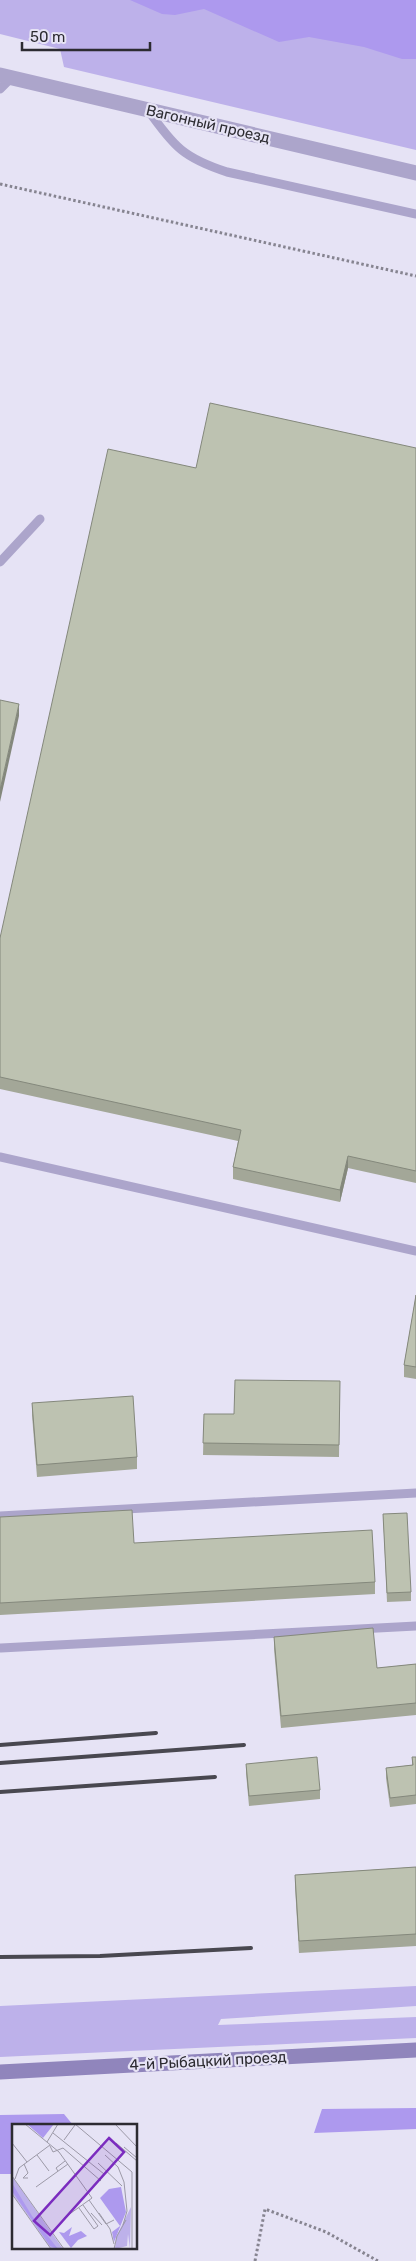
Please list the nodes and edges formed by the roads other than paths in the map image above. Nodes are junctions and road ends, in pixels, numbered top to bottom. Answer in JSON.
{"nodes":[{"id":1,"x":5,"y":77,"type":"edge"},
{"id":2,"x":0,"y":89,"type":"edge"},
{"id":3,"x":148,"y":110,"type":"junction"},
{"id":4,"x":416,"y":173,"type":"edge"},
{"id":5,"x":416,"y":214,"type":"edge"},
{"id":6,"x":40,"y":519,"type":"dead end"},
{"id":7,"x":0,"y":562,"type":"edge"},
{"id":8,"x":0,"y":1157,"type":"edge"},
{"id":9,"x":416,"y":1251,"type":"edge"},
{"id":10,"x":416,"y":1493,"type":"edge"},
{"id":11,"x":0,"y":1516,"type":"edge"},
{"id":12,"x":416,"y":1626,"type":"edge"},
{"id":13,"x":1,"y":1648,"type":"edge"},
{"id":14,"x":416,"y":2050,"type":"edge"},
{"id":15,"x":0,"y":2072,"type":"edge"}],
"edges":[{"from":1,"to":2,"type":"lane"},
{"from":1,"to":3,"type":"street","name":"Вагонный проезд"},
{"from":3,"to":4,"type":"street","name":"Вагонный проезд"},
{"from":3,"to":5,"type":"lane"},
{"from":6,"to":7,"type":"lane"},
{"from":8,"to":9,"type":"lane"},
{"from":10,"to":11,"type":"lane"},
{"from":12,"to":13,"type":"lane"},
{"from":14,"to":15,"type":"street","name":"4-й Рыбацкий проезд"}]}
